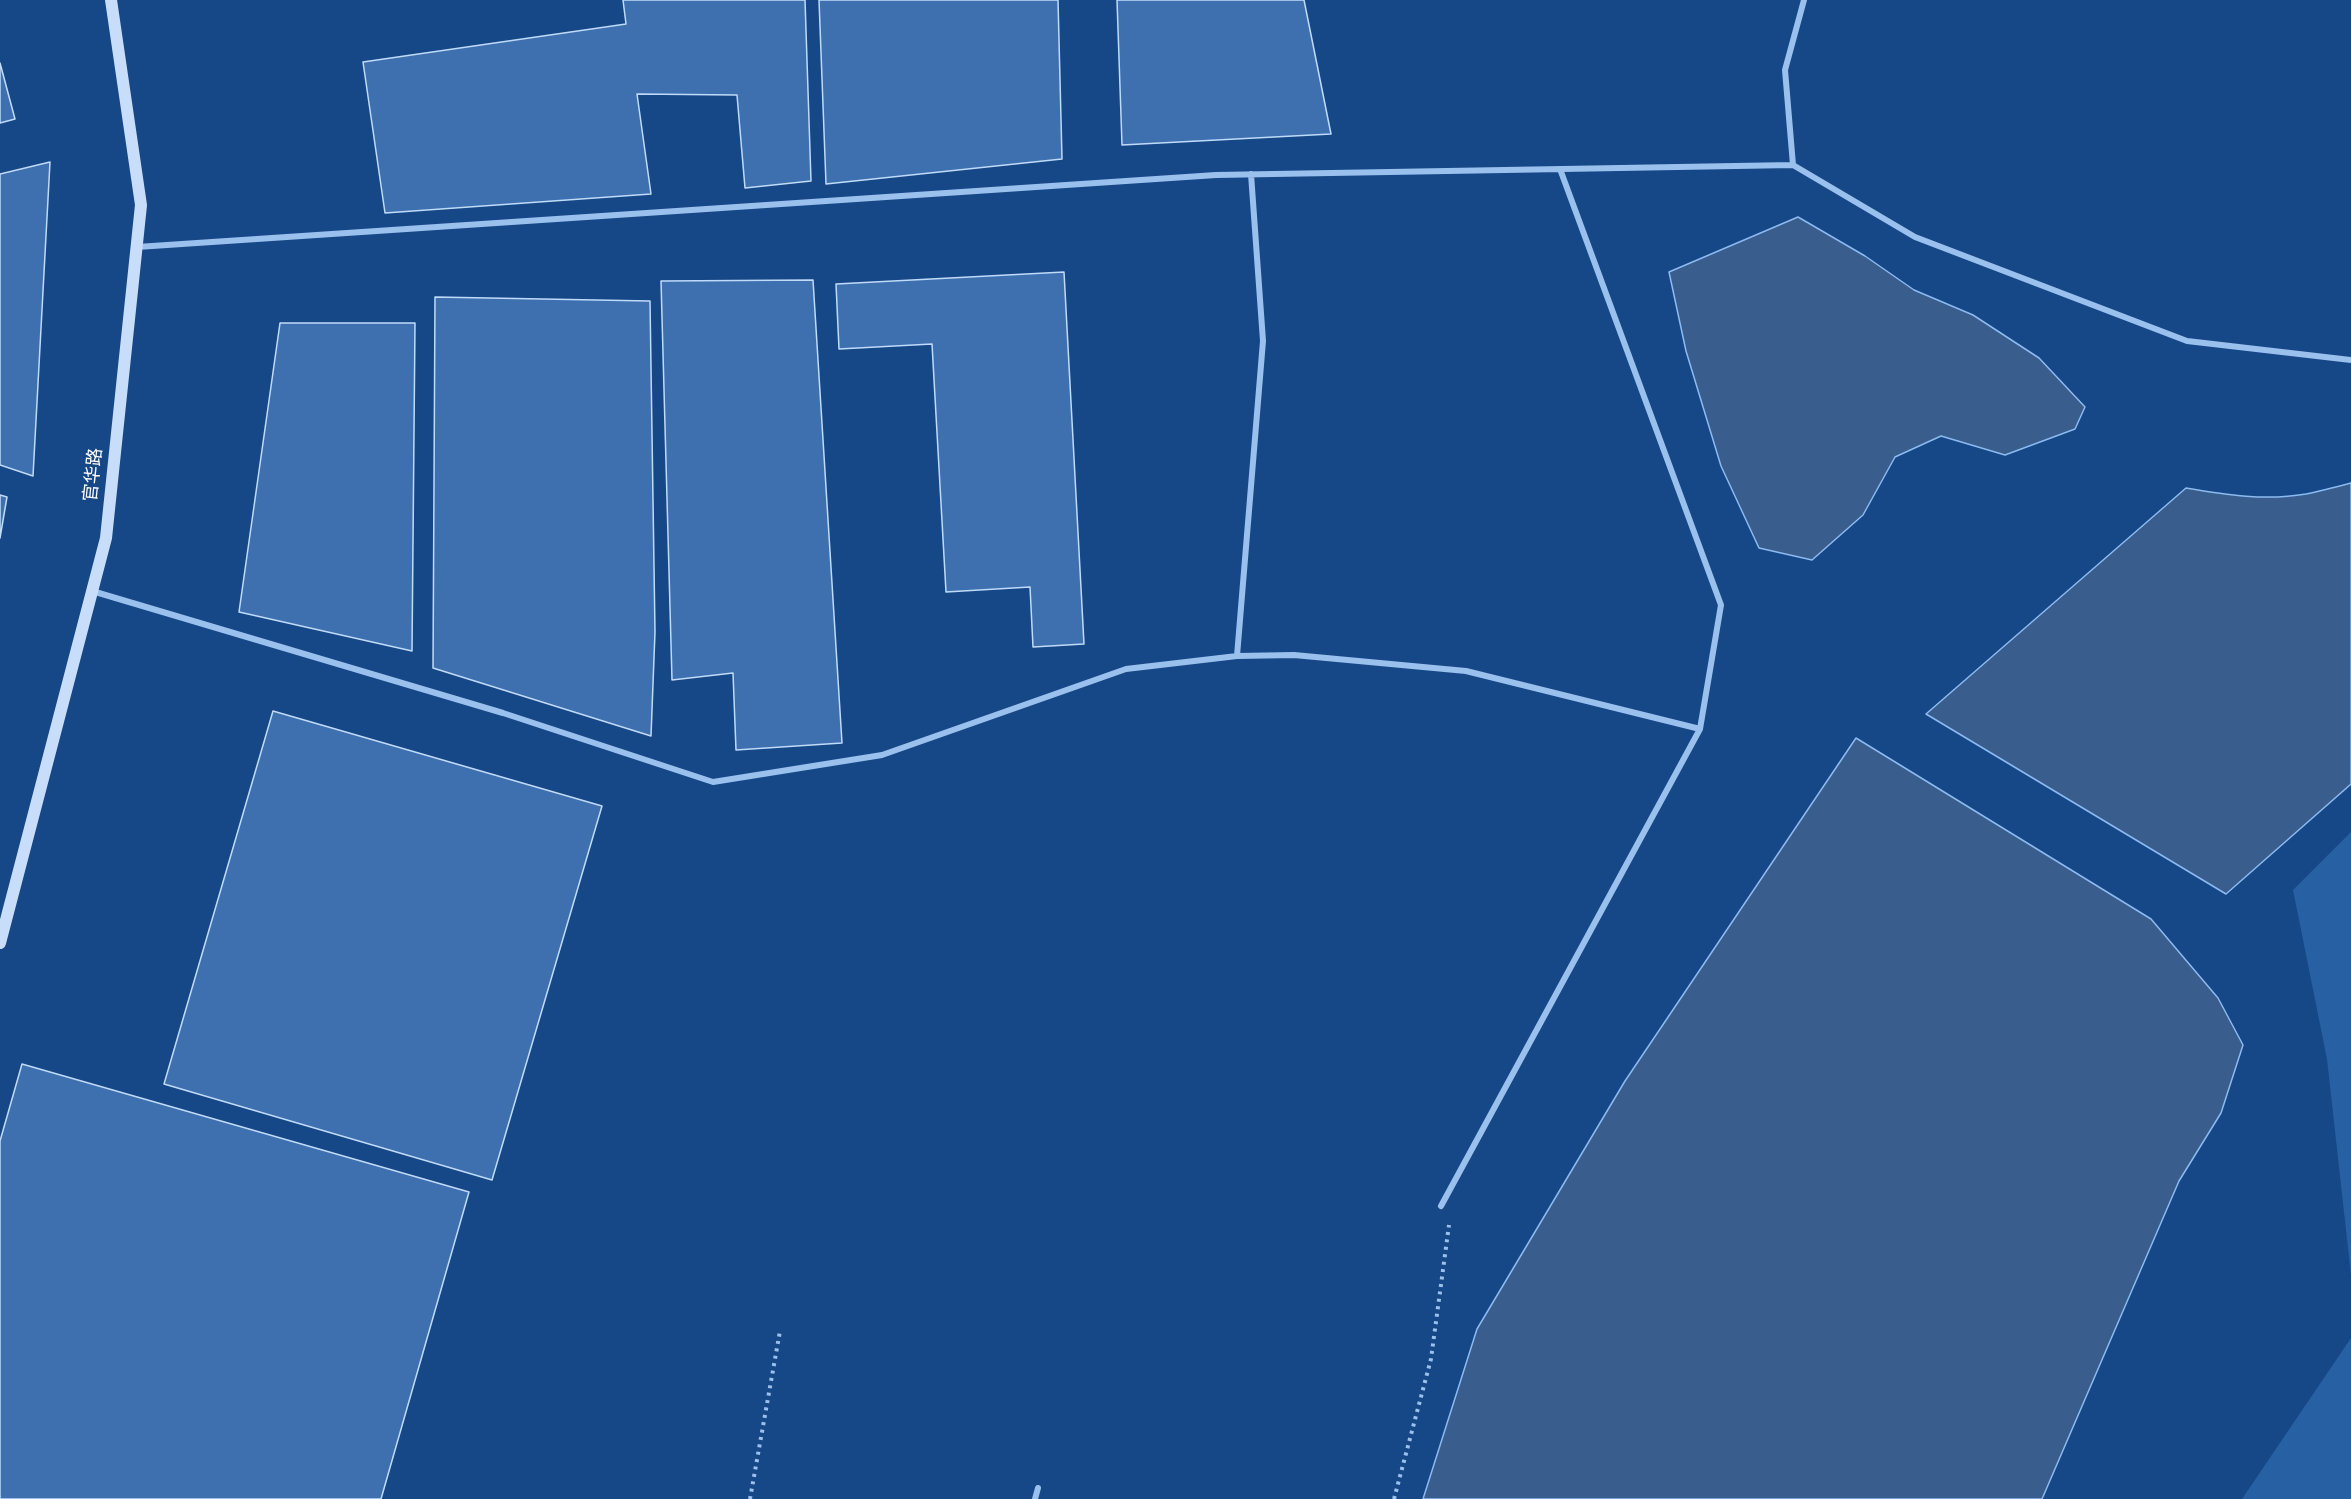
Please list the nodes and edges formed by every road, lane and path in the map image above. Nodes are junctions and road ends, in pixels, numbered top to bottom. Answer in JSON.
{"nodes":[{"id":1,"x":111,"y":0,"type":"edge"},
{"id":2,"x":1804,"y":0,"type":"edge"},
{"id":3,"x":1793,"y":165,"type":"junction"},
{"id":4,"x":1560,"y":169,"type":"junction"},
{"id":5,"x":1251,"y":174,"type":"junction"},
{"id":6,"x":136,"y":247,"type":"junction"},
{"id":7,"x":2351,"y":360,"type":"edge"},
{"id":8,"x":92,"y":591,"type":"junction"},
{"id":9,"x":1237,"y":656,"type":"junction"},
{"id":10,"x":1700,"y":729,"type":"junction"},
{"id":11,"x":0,"y":943,"type":"edge"},
{"id":12,"x":1456,"y":1180,"type":"junction"},
{"id":13,"x":1441,"y":1206,"type":"dead end"},
{"id":14,"x":780,"y":1331,"type":"dead end"},
{"id":15,"x":1038,"y":1488,"type":"dead end"},
{"id":16,"x":750,"y":1499,"type":"edge"},
{"id":17,"x":1035,"y":1499,"type":"edge"},
{"id":18,"x":1394,"y":1499,"type":"edge"}],
"edges":[{"from":1,"to":6,"type":"main road","name":"官华路"},
{"from":2,"to":3,"type":"street"},
{"from":3,"to":4,"type":"street"},
{"from":3,"to":7,"type":"street"},
{"from":4,"to":5,"type":"street"},
{"from":4,"to":10,"type":"street"},
{"from":5,"to":6,"type":"street"},
{"from":5,"to":9,"type":"street"},
{"from":6,"to":8,"type":"main road","name":"官华路"},
{"from":8,"to":9,"type":"street"},
{"from":8,"to":11,"type":"main road","name":"官华路"},
{"from":9,"to":10,"type":"street"},
{"from":10,"to":12,"type":"street"},
{"from":12,"to":13,"type":"street"},
{"from":12,"to":18,"type":"path"},
{"from":14,"to":16,"type":"path"},
{"from":15,"to":17,"type":"street"}]}
